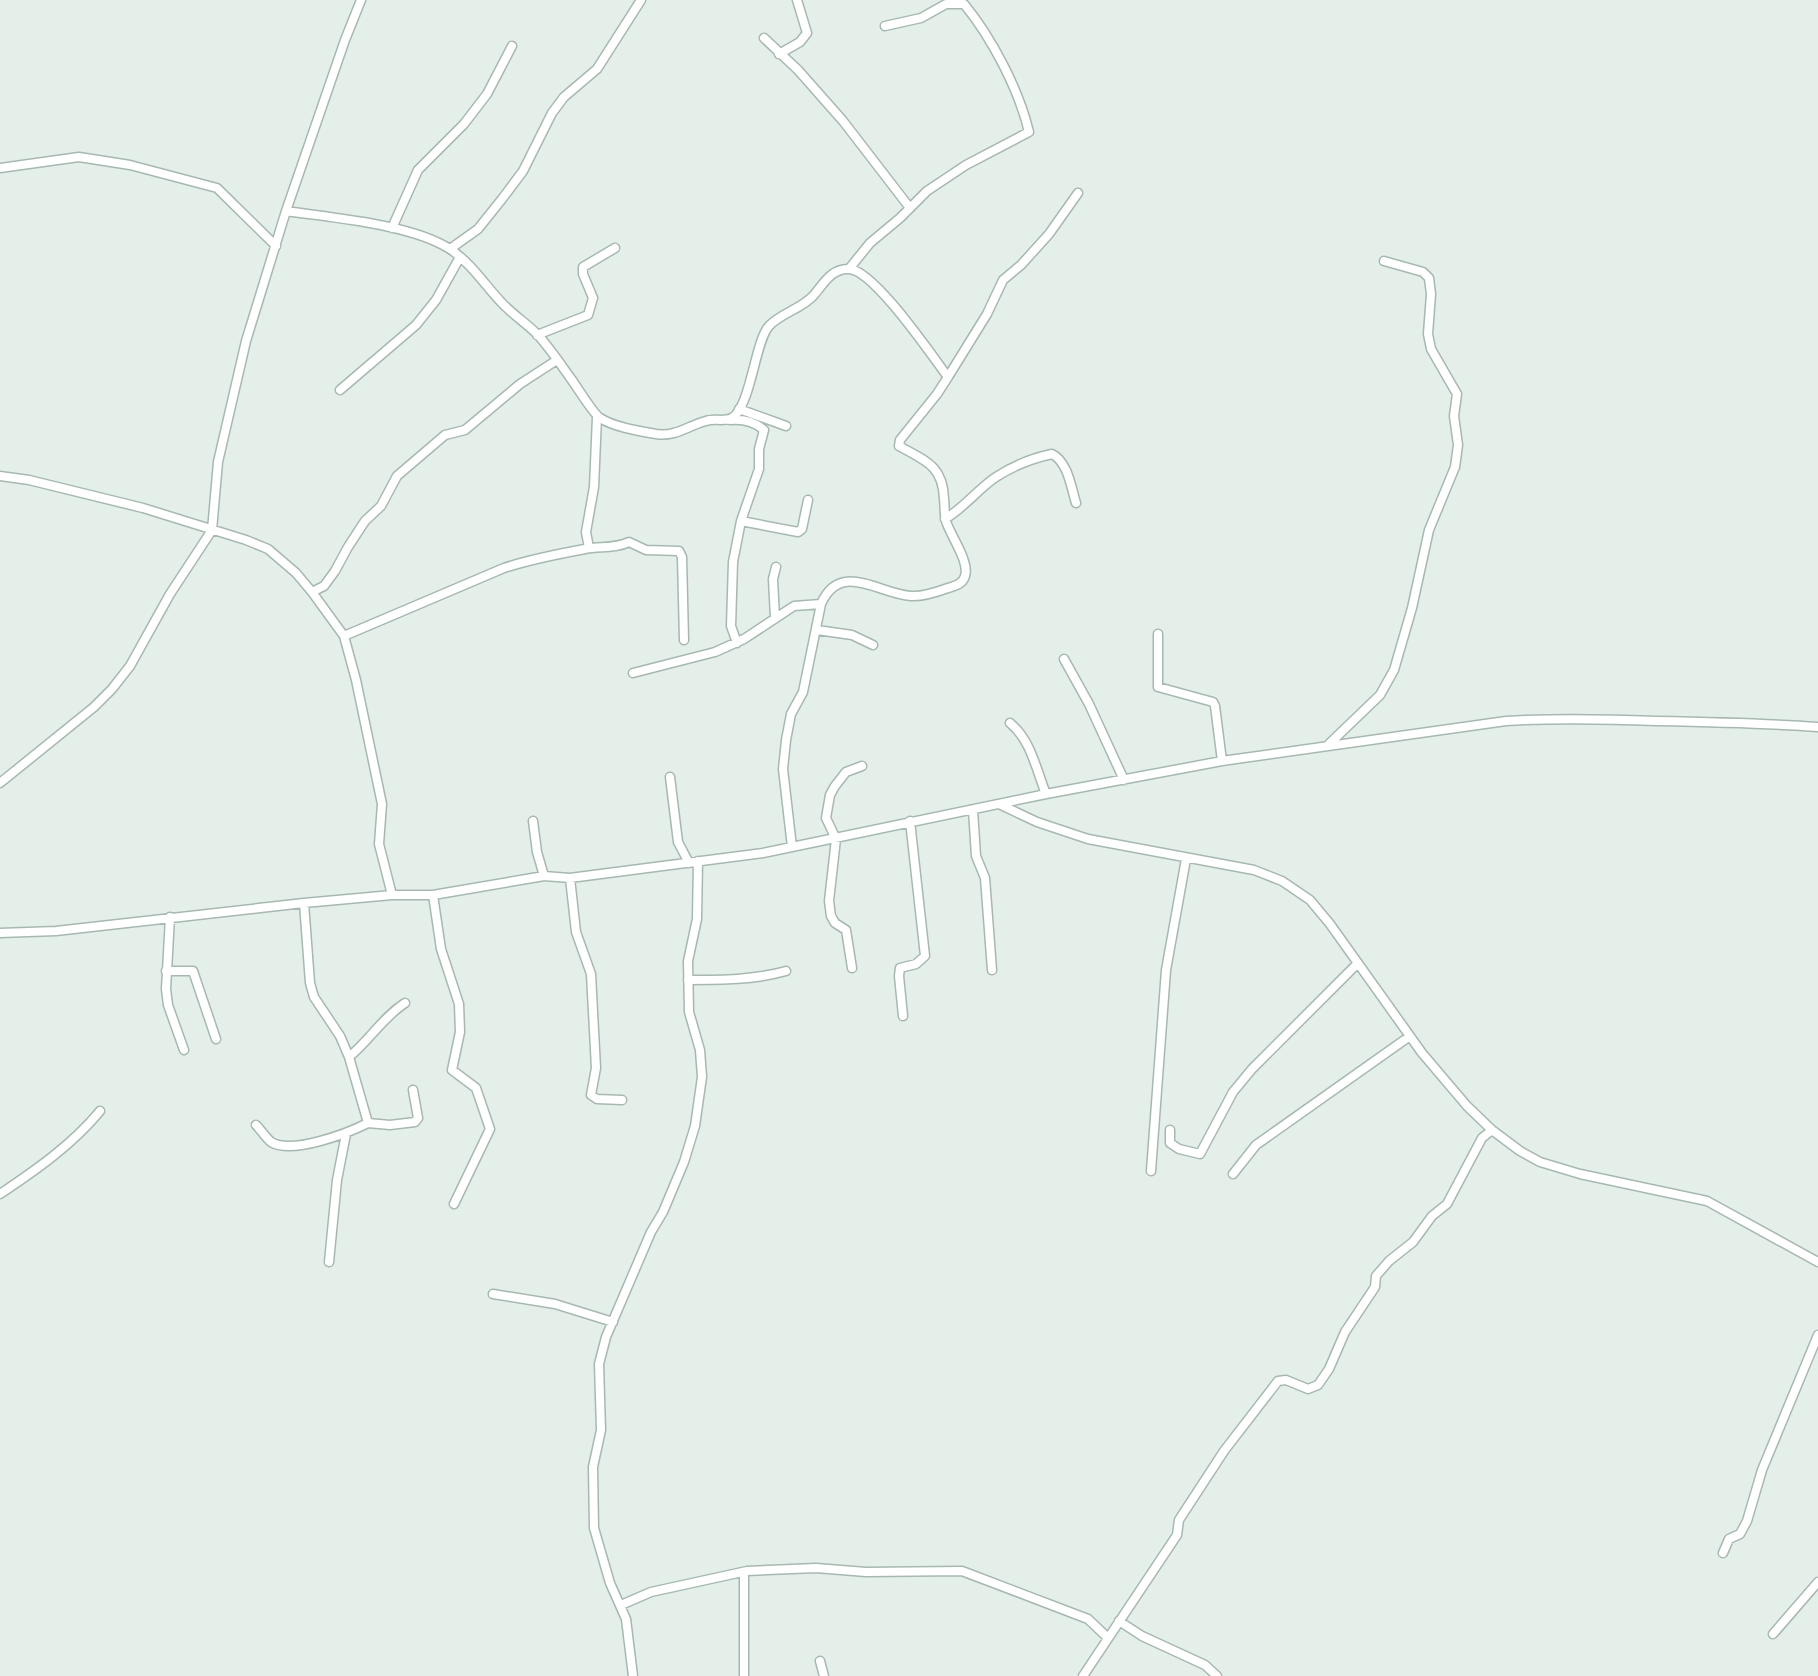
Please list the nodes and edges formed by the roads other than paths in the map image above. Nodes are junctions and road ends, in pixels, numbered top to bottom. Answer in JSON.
{"nodes":[{"id":1,"x":361,"y":0,"type":"edge"},
{"id":2,"x":641,"y":0,"type":"edge"},
{"id":3,"x":797,"y":0,"type":"edge"},
{"id":4,"x":885,"y":26,"type":"dead end"},
{"id":5,"x":764,"y":38,"type":"dead end"},
{"id":6,"x":512,"y":46,"type":"dead end"},
{"id":7,"x":779,"y":54,"type":"junction"},
{"id":8,"x":0,"y":168,"type":"edge"},
{"id":9,"x":1078,"y":193,"type":"dead end"},
{"id":10,"x":910,"y":208,"type":"junction"},
{"id":11,"x":286,"y":211,"type":"junction"},
{"id":12,"x":392,"y":228,"type":"junction"},
{"id":13,"x":275,"y":246,"type":"junction"},
{"id":14,"x":615,"y":248,"type":"dead end"},
{"id":15,"x":450,"y":249,"type":"junction"},
{"id":16,"x":460,"y":257,"type":"junction"},
{"id":17,"x":1384,"y":261,"type":"dead end"},
{"id":18,"x":849,"y":269,"type":"junction"},
{"id":19,"x":537,"y":335,"type":"junction"},
{"id":20,"x":557,"y":360,"type":"junction"},
{"id":21,"x":947,"y":377,"type":"junction"},
{"id":22,"x":341,"y":390,"type":"dead end"},
{"id":23,"x":739,"y":410,"type":"junction"},
{"id":24,"x":597,"y":417,"type":"junction"},
{"id":25,"x":724,"y":420,"type":"junction"},
{"id":26,"x":786,"y":426,"type":"dead end"},
{"id":27,"x":0,"y":476,"type":"edge"},
{"id":28,"x":808,"y":500,"type":"dead end"},
{"id":29,"x":1076,"y":503,"type":"dead end"},
{"id":30,"x":945,"y":519,"type":"junction"},
{"id":31,"x":741,"y":521,"type":"junction"},
{"id":32,"x":212,"y":530,"type":"junction"},
{"id":33,"x":589,"y":548,"type":"junction"},
{"id":34,"x":776,"y":567,"type":"dead end"},
{"id":35,"x":312,"y":592,"type":"junction"},
{"id":36,"x":821,"y":604,"type":"junction"},
{"id":37,"x":775,"y":618,"type":"junction"},
{"id":38,"x":817,"y":630,"type":"junction"},
{"id":39,"x":1158,"y":634,"type":"dead end"},
{"id":40,"x":344,"y":636,"type":"junction"},
{"id":41,"x":684,"y":640,"type":"dead end"},
{"id":42,"x":737,"y":643,"type":"junction"},
{"id":43,"x":873,"y":645,"type":"dead end"},
{"id":44,"x":1064,"y":659,"type":"dead end"},
{"id":45,"x":633,"y":673,"type":"dead end"},
{"id":46,"x":1010,"y":723,"type":"dead end"},
{"id":47,"x":1818,"y":727,"type":"edge"},
{"id":48,"x":1329,"y":744,"type":"junction"},
{"id":49,"x":1222,"y":761,"type":"junction"},
{"id":50,"x":862,"y":766,"type":"dead end"},
{"id":51,"x":670,"y":777,"type":"dead end"},
{"id":52,"x":1125,"y":780,"type":"junction"},
{"id":53,"x":0,"y":783,"type":"edge"},
{"id":54,"x":1046,"y":794,"type":"junction"},
{"id":55,"x":1001,"y":805,"type":"junction"},
{"id":56,"x":973,"y":810,"type":"junction"},
{"id":57,"x":534,"y":821,"type":"dead end"},
{"id":58,"x":910,"y":821,"type":"junction"},
{"id":59,"x":836,"y":839,"type":"junction"},
{"id":60,"x":792,"y":847,"type":"junction"},
{"id":61,"x":1185,"y":859,"type":"junction"},
{"id":62,"x":693,"y":862,"type":"junction"},
{"id":63,"x":544,"y":877,"type":"junction"},
{"id":64,"x":570,"y":878,"type":"junction"},
{"id":65,"x":393,"y":895,"type":"junction"},
{"id":66,"x":433,"y":895,"type":"junction"},
{"id":67,"x":304,"y":903,"type":"junction"},
{"id":68,"x":170,"y":917,"type":"junction"},
{"id":69,"x":0,"y":933,"type":"edge"},
{"id":70,"x":1358,"y":963,"type":"junction"},
{"id":71,"x":852,"y":968,"type":"dead end"},
{"id":72,"x":992,"y":970,"type":"dead end"},
{"id":73,"x":166,"y":971,"type":"junction"},
{"id":74,"x":786,"y":971,"type":"dead end"},
{"id":75,"x":688,"y":980,"type":"junction"},
{"id":76,"x":405,"y":1003,"type":"dead end"},
{"id":77,"x":903,"y":1016,"type":"dead end"},
{"id":78,"x":1410,"y":1035,"type":"junction"},
{"id":79,"x":216,"y":1039,"type":"dead end"},
{"id":80,"x":184,"y":1050,"type":"dead end"},
{"id":81,"x":349,"y":1057,"type":"junction"},
{"id":82,"x":413,"y":1090,"type":"dead end"},
{"id":83,"x":622,"y":1100,"type":"dead end"},
{"id":84,"x":100,"y":1111,"type":"dead end"},
{"id":85,"x":368,"y":1123,"type":"junction"},
{"id":86,"x":256,"y":1125,"type":"dead end"},
{"id":87,"x":1170,"y":1130,"type":"dead end"},
{"id":88,"x":1492,"y":1130,"type":"junction"},
{"id":89,"x":346,"y":1134,"type":"junction"},
{"id":90,"x":1151,"y":1171,"type":"dead end"},
{"id":91,"x":1233,"y":1174,"type":"dead end"},
{"id":92,"x":0,"y":1194,"type":"edge"},
{"id":93,"x":454,"y":1204,"type":"dead end"},
{"id":94,"x":329,"y":1262,"type":"dead end"},
{"id":95,"x":1818,"y":1262,"type":"edge"},
{"id":96,"x":493,"y":1294,"type":"dead end"},
{"id":97,"x":613,"y":1322,"type":"junction"},
{"id":98,"x":1818,"y":1335,"type":"edge"},
{"id":99,"x":1723,"y":1553,"type":"dead end"},
{"id":100,"x":744,"y":1572,"type":"junction"},
{"id":101,"x":1818,"y":1582,"type":"edge"},
{"id":102,"x":621,"y":1605,"type":"junction"},
{"id":103,"x":1119,"y":1621,"type":"junction"},
{"id":104,"x":1773,"y":1634,"type":"dead end"},
{"id":105,"x":1108,"y":1637,"type":"junction"},
{"id":106,"x":820,"y":1661,"type":"dead end"},
{"id":107,"x":634,"y":1676,"type":"edge"},
{"id":108,"x":744,"y":1676,"type":"edge"},
{"id":109,"x":824,"y":1676,"type":"edge"},
{"id":110,"x":1083,"y":1676,"type":"edge"},
{"id":111,"x":1217,"y":1676,"type":"edge"}],
"edges":[{"from":1,"to":11,"type":"street"},
{"from":2,"to":15,"type":"street"},
{"from":3,"to":7,"type":"street"},
{"from":4,"to":10,"type":"street"},
{"from":5,"to":7,"type":"street"},
{"from":6,"to":12,"type":"street"},
{"from":7,"to":10,"type":"street"},
{"from":8,"to":13,"type":"street"},
{"from":9,"to":21,"type":"street"},
{"from":10,"to":18,"type":"street"},
{"from":11,"to":12,"type":"street"},
{"from":11,"to":13,"type":"street"},
{"from":12,"to":15,"type":"street"},
{"from":13,"to":32,"type":"street"},
{"from":14,"to":19,"type":"street"},
{"from":15,"to":16,"type":"street"},
{"from":16,"to":19,"type":"street"},
{"from":16,"to":22,"type":"street"},
{"from":17,"to":48,"type":"street"},
{"from":18,"to":21,"type":"street"},
{"from":18,"to":23,"type":"street"},
{"from":19,"to":20,"type":"street"},
{"from":20,"to":24,"type":"street"},
{"from":20,"to":35,"type":"street"},
{"from":21,"to":30,"type":"street"},
{"from":23,"to":25,"type":"street"},
{"from":23,"to":26,"type":"street"},
{"from":24,"to":25,"type":"street"},
{"from":24,"to":33,"type":"street"},
{"from":25,"to":31,"type":"street"},
{"from":27,"to":32,"type":"street"},
{"from":28,"to":31,"type":"street"},
{"from":29,"to":30,"type":"street"},
{"from":30,"to":36,"type":"street"},
{"from":31,"to":42,"type":"street"},
{"from":32,"to":35,"type":"street"},
{"from":32,"to":53,"type":"street"},
{"from":33,"to":40,"type":"street"},
{"from":33,"to":41,"type":"street"},
{"from":34,"to":37,"type":"street"},
{"from":35,"to":40,"type":"street"},
{"from":36,"to":37,"type":"street"},
{"from":36,"to":38,"type":"street"},
{"from":37,"to":42,"type":"street"},
{"from":38,"to":43,"type":"street"},
{"from":38,"to":60,"type":"street"},
{"from":39,"to":49,"type":"street"},
{"from":40,"to":65,"type":"street"},
{"from":42,"to":45,"type":"street"},
{"from":44,"to":52,"type":"street"},
{"from":46,"to":54,"type":"street"},
{"from":47,"to":48,"type":"street"},
{"from":48,"to":49,"type":"street"},
{"from":49,"to":52,"type":"street"},
{"from":50,"to":59,"type":"street"},
{"from":51,"to":62,"type":"street"},
{"from":52,"to":54,"type":"street"},
{"from":54,"to":55,"type":"street"},
{"from":55,"to":56,"type":"street"},
{"from":55,"to":61,"type":"street"},
{"from":56,"to":58,"type":"street"},
{"from":56,"to":72,"type":"street"},
{"from":57,"to":63,"type":"street"},
{"from":58,"to":59,"type":"street"},
{"from":58,"to":77,"type":"street"},
{"from":59,"to":60,"type":"street"},
{"from":59,"to":71,"type":"street"},
{"from":60,"to":62,"type":"street"},
{"from":61,"to":70,"type":"street"},
{"from":61,"to":90,"type":"street"},
{"from":62,"to":64,"type":"street"},
{"from":62,"to":75,"type":"street"},
{"from":63,"to":64,"type":"street"},
{"from":63,"to":66,"type":"street"},
{"from":64,"to":83,"type":"street"},
{"from":65,"to":66,"type":"street"},
{"from":65,"to":67,"type":"street"},
{"from":66,"to":93,"type":"street"},
{"from":67,"to":68,"type":"street"},
{"from":67,"to":81,"type":"street"},
{"from":68,"to":69,"type":"street"},
{"from":68,"to":73,"type":"street"},
{"from":70,"to":78,"type":"street"},
{"from":70,"to":87,"type":"street"},
{"from":73,"to":79,"type":"street"},
{"from":73,"to":80,"type":"street"},
{"from":74,"to":75,"type":"street"},
{"from":75,"to":97,"type":"street"},
{"from":76,"to":81,"type":"street"},
{"from":78,"to":88,"type":"street"},
{"from":78,"to":91,"type":"street"},
{"from":81,"to":85,"type":"street"},
{"from":82,"to":85,"type":"street"},
{"from":84,"to":92,"type":"street"},
{"from":85,"to":89,"type":"street"},
{"from":86,"to":89,"type":"street"},
{"from":88,"to":95,"type":"street"},
{"from":88,"to":103,"type":"street"},
{"from":89,"to":94,"type":"street"},
{"from":96,"to":97,"type":"street"},
{"from":97,"to":102,"type":"street"},
{"from":98,"to":99,"type":"street"},
{"from":100,"to":102,"type":"street"},
{"from":100,"to":105,"type":"street"},
{"from":100,"to":108,"type":"street"},
{"from":101,"to":104,"type":"street"},
{"from":102,"to":107,"type":"street"},
{"from":103,"to":105,"type":"street"},
{"from":103,"to":111,"type":"street"},
{"from":105,"to":110,"type":"street"},
{"from":106,"to":109,"type":"street"}]}
